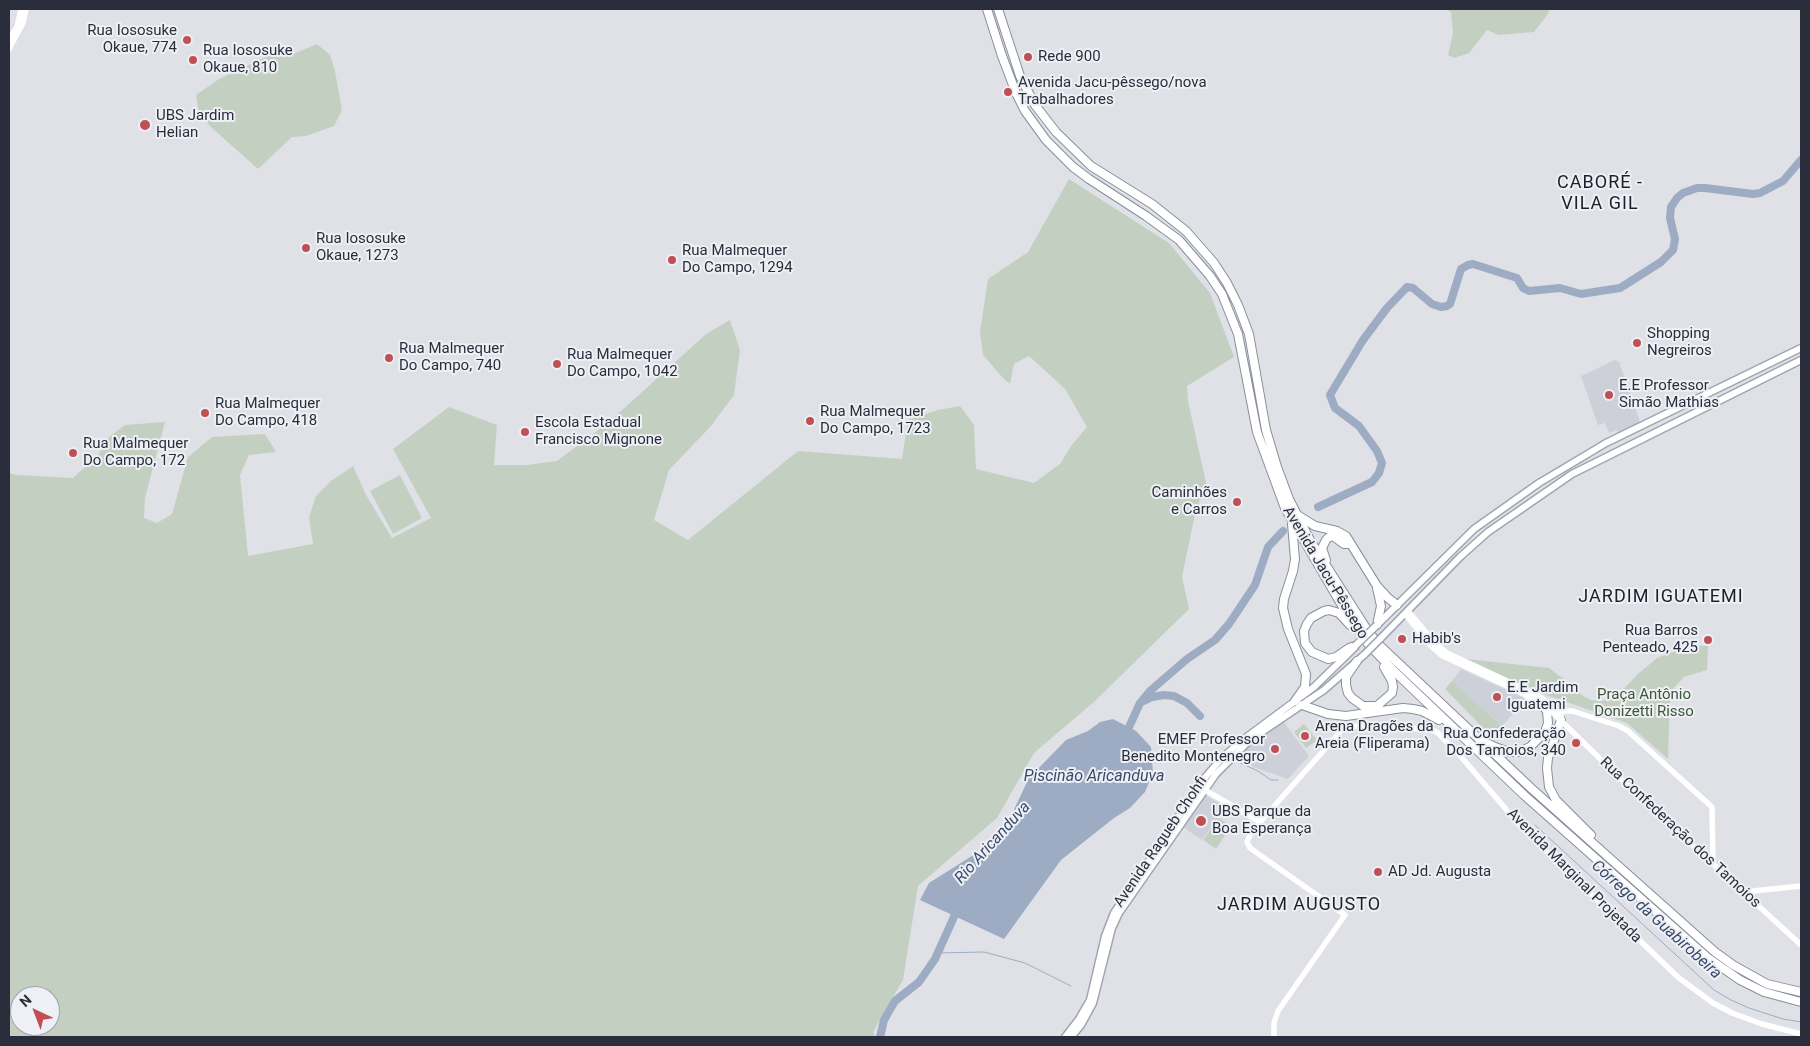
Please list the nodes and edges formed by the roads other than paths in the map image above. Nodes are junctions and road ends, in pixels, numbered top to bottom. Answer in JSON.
{"nodes":[{"id":1,"x":21,"y":9,"type":"edge"},
{"id":2,"x":26,"y":9,"type":"edge"},
{"id":3,"x":987,"y":9,"type":"edge"},
{"id":4,"x":998,"y":9,"type":"edge"},
{"id":5,"x":9,"y":39,"type":"edge"},
{"id":6,"x":9,"y":49,"type":"edge"},
{"id":7,"x":1801,"y":348,"type":"edge"},
{"id":8,"x":1801,"y":360,"type":"edge"},
{"id":9,"x":1297,"y":515,"type":"junction"},
{"id":10,"x":1292,"y":522,"type":"junction"},
{"id":11,"x":1462,"y":539,"type":"junction"},
{"id":12,"x":1349,"y":544,"type":"junction"},
{"id":13,"x":1460,"y":557,"type":"junction"},
{"id":14,"x":1328,"y":569,"type":"junction"},
{"id":15,"x":1377,"y":586,"type":"junction"},
{"id":16,"x":1397,"y":605,"type":"junction"},
{"id":17,"x":1407,"y":613,"type":"junction"},
{"id":18,"x":1377,"y":625,"type":"junction"},
{"id":19,"x":1356,"y":629,"type":"junction"},
{"id":20,"x":1356,"y":646,"type":"junction"},
{"id":21,"x":1380,"y":658,"type":"junction"},
{"id":22,"x":1357,"y":661,"type":"junction"},
{"id":23,"x":1299,"y":703,"type":"junction"},
{"id":24,"x":1542,"y":705,"type":"junction"},
{"id":25,"x":1559,"y":716,"type":"junction"},
{"id":26,"x":1452,"y":727,"type":"junction"},
{"id":27,"x":1545,"y":732,"type":"junction"},
{"id":28,"x":1474,"y":735,"type":"junction"},
{"id":29,"x":1215,"y":765,"type":"junction"},
{"id":30,"x":1205,"y":790,"type":"junction"},
{"id":31,"x":1260,"y":822,"type":"junction"},
{"id":32,"x":1606,"y":855,"type":"junction"},
{"id":33,"x":1713,"y":862,"type":"junction"},
{"id":34,"x":1801,"y":886,"type":"edge"},
{"id":35,"x":1743,"y":892,"type":"junction"},
{"id":36,"x":1801,"y":945,"type":"edge"},
{"id":37,"x":1801,"y":992,"type":"edge"},
{"id":38,"x":1801,"y":1002,"type":"edge"},
{"id":39,"x":1782,"y":1029,"type":"junction"},
{"id":40,"x":1801,"y":1030,"type":"edge"},
{"id":41,"x":1801,"y":1034,"type":"edge"},
{"id":42,"x":1065,"y":1037,"type":"edge"},
{"id":43,"x":1071,"y":1037,"type":"edge"},
{"id":44,"x":1274,"y":1037,"type":"edge"}],
"edges":[{"from":1,"to":5,"type":"main road"},
{"from":2,"to":6,"type":"main road"},
{"from":3,"to":10,"type":"highway","name":"Avenida Jacu-Pêssego"},
{"from":4,"to":9,"type":"highway","name":"Avenida Jacu-Pêssego"},
{"from":7,"to":11,"type":"main road","name":"Avenida Ragueb Chohfi"},
{"from":8,"to":13,"type":"main road","name":"Avenida Ragueb Chohfi"},
{"from":9,"to":12,"type":"highway"},
{"from":9,"to":14,"type":"highway","name":"Avenida Jacu-Pêssego"},
{"from":10,"to":19,"type":"highway","name":"Avenida Jacu-Pêssego"},
{"from":10,"to":23,"type":"highway"},
{"from":11,"to":13,"type":"main road"},
{"from":11,"to":16,"type":"main road","name":"Avenida Ragueb Chohfi"},
{"from":12,"to":14,"type":"highway"},
{"from":12,"to":15,"type":"highway"},
{"from":13,"to":17,"type":"main road","name":"Avenida Ragueb Chohfi"},
{"from":14,"to":28,"type":"highway","name":"Avenida Jacu-Pêssego"},
{"from":15,"to":16,"type":"highway"},
{"from":15,"to":18,"type":"highway"},
{"from":16,"to":18,"type":"main road","name":"Avenida Ragueb Chohfi"},
{"from":17,"to":22,"type":"main road","name":"Avenida Ragueb Chohfi","bridge":true},
{"from":17,"to":24,"type":"main road","name":"Rua Confederação dos Tamoios"},
{"from":17,"to":25,"type":"main road","name":"Rua Confederação dos Tamoios"},
{"from":18,"to":20,"type":"main road","name":"Avenida Ragueb Chohfi","bridge":true},
{"from":19,"to":20,"type":"highway"},
{"from":19,"to":21,"type":"highway","name":"Avenida Jacu-Pêssego"},
{"from":20,"to":23,"type":"main road","name":"Avenida Ragueb Chohfi"},
{"from":21,"to":22,"type":"highway"},
{"from":21,"to":26,"type":"highway","name":"Avenida Jacu-Pêssego"},
{"from":22,"to":23,"type":"main road","name":"Avenida Ragueb Chohfi"},
{"from":23,"to":26,"type":"highway"},
{"from":23,"to":29,"type":"main road","name":"Avenida Ragueb Chohfi"},
{"from":23,"to":30,"type":"main road","name":"Avenida Ragueb Chohfi"},
{"from":24,"to":25,"type":"main road","name":"Rua Confederação dos Tamoios"},
{"from":24,"to":27,"type":"highway"},
{"from":25,"to":27,"type":"highway"},
{"from":25,"to":32,"type":"highway"},
{"from":25,"to":33,"type":"main road","name":"Rua Confederação dos Tamoios"},
{"from":25,"to":33,"type":"main road"},
{"from":26,"to":38,"type":"highway","name":"Avenida Jacu-Pêssego"},
{"from":27,"to":28,"type":"highway"},
{"from":28,"to":32,"type":"highway","name":"Avenida Jacu-Pêssego"},
{"from":29,"to":30,"type":"main road"},
{"from":29,"to":42,"type":"main road","name":"Avenida Ragueb Chohfi"},
{"from":30,"to":31,"type":"main road"},
{"from":30,"to":43,"type":"main road","name":"Avenida Ragueb Chohfi"},
{"from":31,"to":39,"type":"main road","name":"Avenida Marginal Projetada"},
{"from":31,"to":44,"type":"main road"},
{"from":32,"to":37,"type":"highway","name":"Avenida Jacu-Pêssego"},
{"from":33,"to":35,"type":"main road","name":"Rua Confederação dos Tamoios"},
{"from":34,"to":35,"type":"main road"},
{"from":35,"to":36,"type":"main road","name":"Rua Confederação dos Tamoios"},
{"from":39,"to":40,"type":"main road","name":"Avenida Marginal Projetada"},
{"from":39,"to":41,"type":"main road","name":"Avenida Marginal Projetada"}]}
